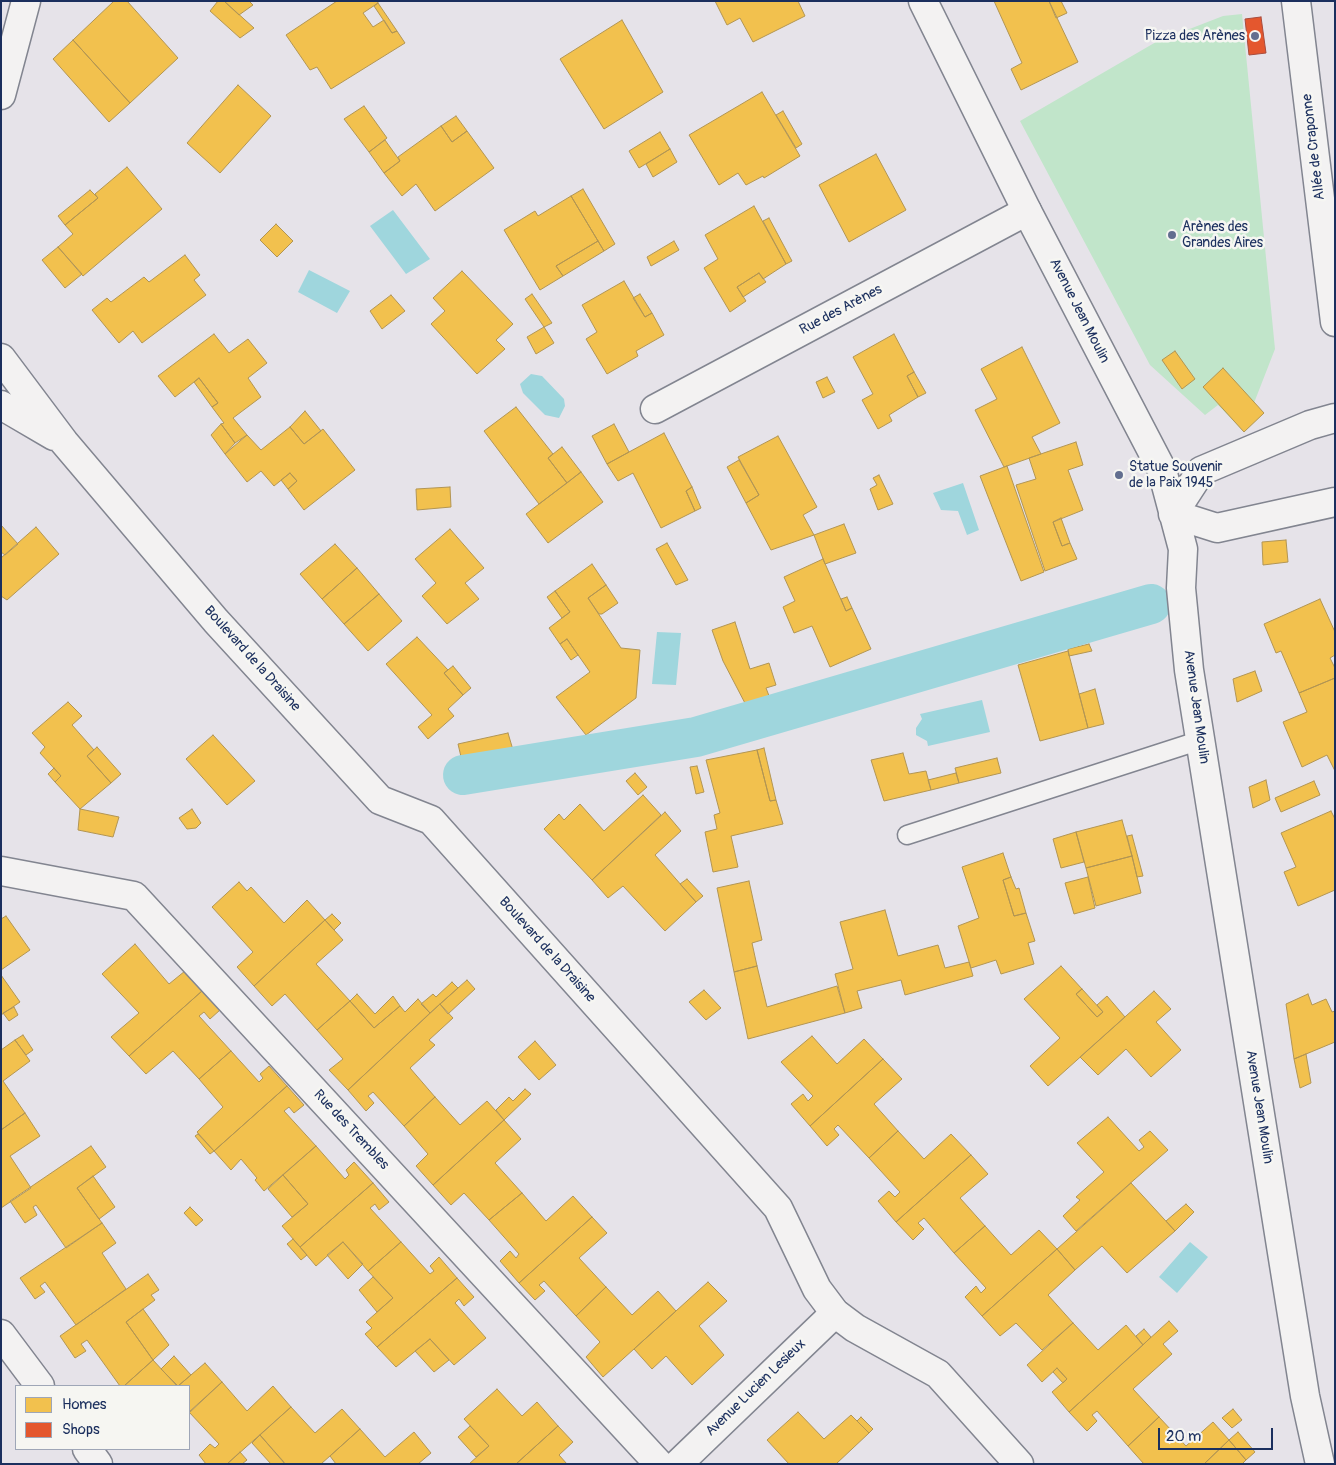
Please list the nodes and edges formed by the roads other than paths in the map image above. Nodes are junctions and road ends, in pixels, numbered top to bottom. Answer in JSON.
{"nodes":[{"id":1,"x":26,"y":1,"type":"edge"},
{"id":2,"x":923,"y":1,"type":"edge"},
{"id":3,"x":1296,"y":1,"type":"edge"},
{"id":4,"x":1,"y":95,"type":"edge"},
{"id":5,"x":1028,"y":211,"type":"junction"},
{"id":6,"x":1335,"y":322,"type":"edge"},
{"id":7,"x":1,"y":358,"type":"edge"},
{"id":8,"x":1,"y":405,"type":"edge"},
{"id":9,"x":655,"y":409,"type":"dead end"},
{"id":10,"x":1335,"y":418,"type":"edge"},
{"id":11,"x":64,"y":442,"type":"junction"},
{"id":12,"x":1335,"y":502,"type":"edge"},
{"id":13,"x":1173,"y":514,"type":"junction"},
{"id":14,"x":1201,"y":740,"type":"junction"},
{"id":15,"x":907,"y":835,"type":"dead end"},
{"id":16,"x":1,"y":871,"type":"edge"},
{"id":17,"x":835,"y":1313,"type":"junction"},
{"id":18,"x":1,"y":1334,"type":"edge"},
{"id":19,"x":39,"y":1385,"type":"edge"},
{"id":20,"x":87,"y":1450,"type":"edge"},
{"id":21,"x":98,"y":1464,"type":"edge"},
{"id":22,"x":659,"y":1464,"type":"edge"},
{"id":23,"x":678,"y":1464,"type":"edge"},
{"id":24,"x":1019,"y":1464,"type":"edge"},
{"id":25,"x":1320,"y":1464,"type":"edge"}],
"edges":[{"from":1,"to":4,"type":"street"},
{"from":2,"to":5,"type":"street","name":"Avenue Jean Moulin"},
{"from":3,"to":6,"type":"street","name":"Allée de Craponne"},
{"from":5,"to":9,"type":"street","name":"Rue des Arènes"},
{"from":5,"to":13,"type":"street","name":"Avenue Jean Moulin"},
{"from":7,"to":11,"type":"street","name":"Boulevard de la Draisine"},
{"from":8,"to":11,"type":"street","name":"Boulevard de la Draisine"},
{"from":10,"to":13,"type":"street"},
{"from":11,"to":17,"type":"street","name":"Boulevard de la Draisine"},
{"from":12,"to":13,"type":"street"},
{"from":13,"to":14,"type":"street","name":"Avenue Jean Moulin"},
{"from":14,"to":15,"type":"lane"},
{"from":14,"to":25,"type":"street","name":"Avenue Jean Moulin"},
{"from":16,"to":22,"type":"street","name":"Rue des Trembles"},
{"from":17,"to":23,"type":"street","name":"Avenue Lucien Lesieux"},
{"from":17,"to":24,"type":"street","name":"Boulevard de la Draisine"},
{"from":18,"to":19,"type":"street"},
{"from":20,"to":21,"type":"street"}]}
